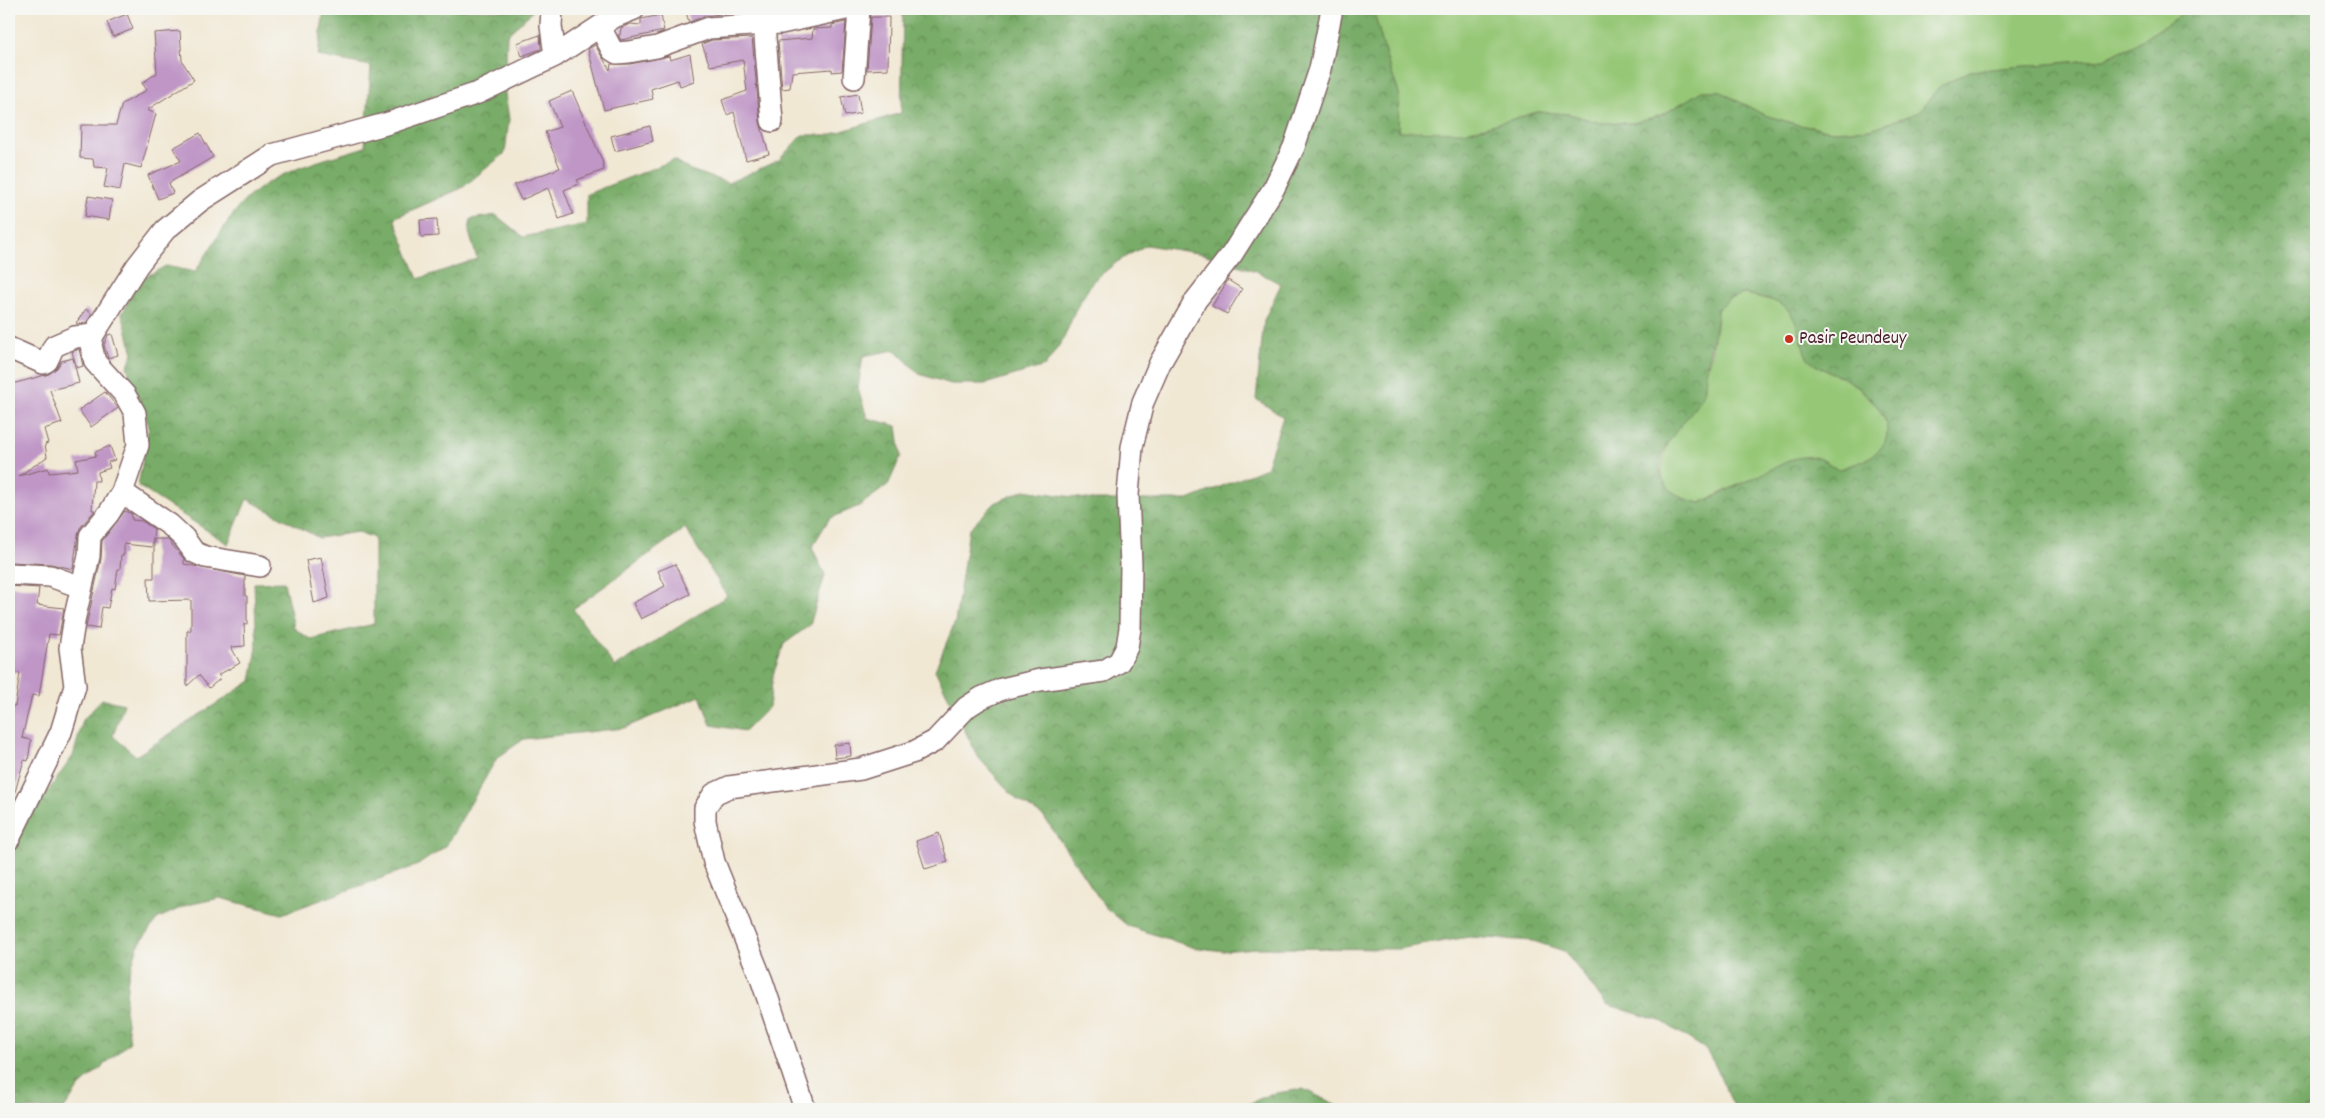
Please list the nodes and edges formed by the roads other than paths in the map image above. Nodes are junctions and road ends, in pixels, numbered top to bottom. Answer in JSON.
{"nodes":[{"id":1,"x":552,"y":9,"type":"edge"},
{"id":2,"x":634,"y":9,"type":"edge"},
{"id":3,"x":846,"y":9,"type":"edge"},
{"id":4,"x":859,"y":9,"type":"edge"},
{"id":5,"x":1332,"y":9,"type":"edge"},
{"id":6,"x":764,"y":25,"type":"junction"},
{"id":7,"x":600,"y":27,"type":"junction"},
{"id":8,"x":556,"y":56,"type":"junction"},
{"id":9,"x":854,"y":78,"type":"dead end"},
{"id":10,"x":772,"y":121,"type":"dead end"},
{"id":11,"x":93,"y":335,"type":"junction"},
{"id":12,"x":9,"y":348,"type":"edge"},
{"id":13,"x":122,"y":492,"type":"junction"},
{"id":14,"x":260,"y":566,"type":"dead end"},
{"id":15,"x":9,"y":574,"type":"edge"},
{"id":16,"x":81,"y":587,"type":"junction"},
{"id":17,"x":9,"y":839,"type":"edge"},
{"id":18,"x":805,"y":1109,"type":"edge"}],
"edges":[{"from":1,"to":8,"type":"street"},
{"from":2,"to":7,"type":"street"},
{"from":3,"to":6,"type":"street"},
{"from":4,"to":9,"type":"street"},
{"from":5,"to":18,"type":"street"},
{"from":6,"to":7,"type":"street"},
{"from":6,"to":10,"type":"street"},
{"from":7,"to":8,"type":"street"},
{"from":8,"to":11,"type":"street"},
{"from":11,"to":12,"type":"street"},
{"from":11,"to":13,"type":"street"},
{"from":13,"to":14,"type":"street"},
{"from":13,"to":16,"type":"street"},
{"from":15,"to":16,"type":"street"},
{"from":16,"to":17,"type":"street"}]}
